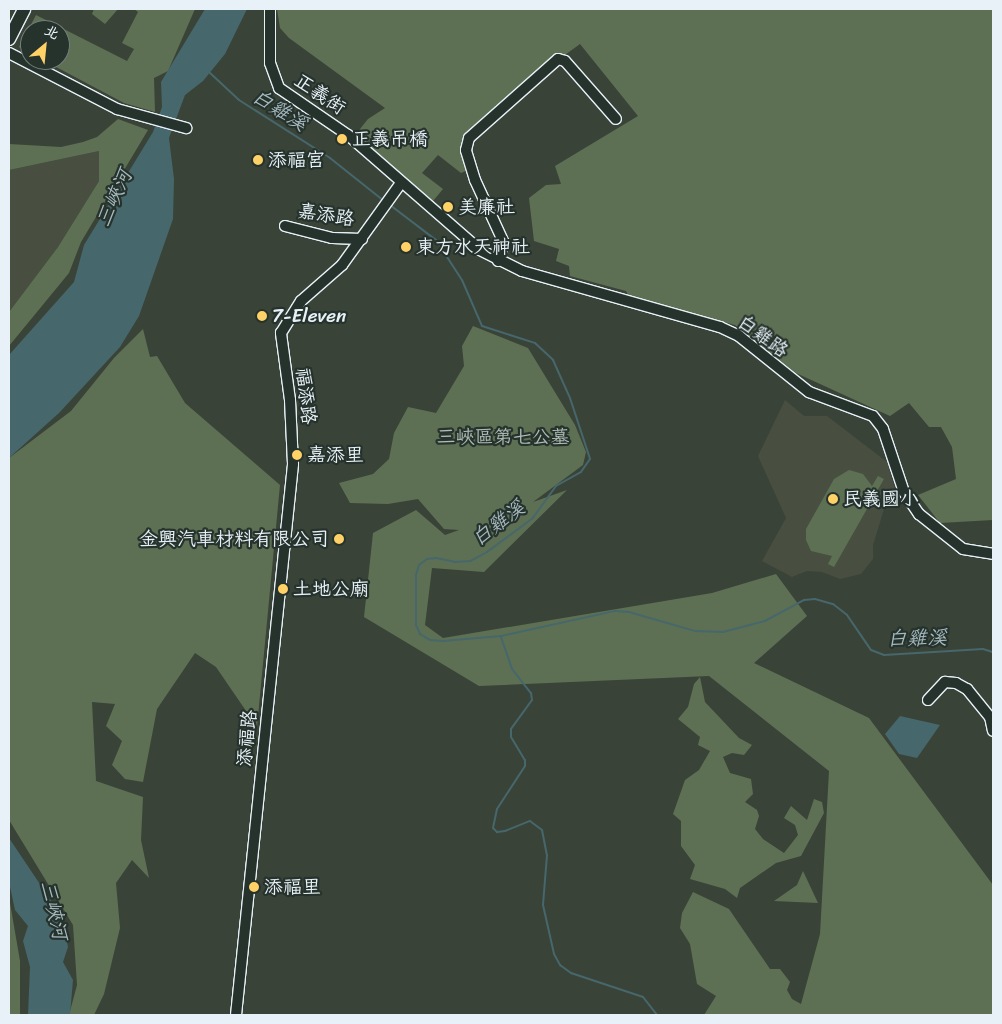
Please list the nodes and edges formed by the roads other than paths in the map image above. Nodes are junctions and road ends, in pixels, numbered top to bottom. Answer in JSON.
{"nodes":[{"id":1,"x":16,"y":9,"type":"edge"},
{"id":2,"x":24,"y":9,"type":"edge"},
{"id":3,"x":270,"y":9,"type":"edge"},
{"id":4,"x":9,"y":23,"type":"edge"},
{"id":5,"x":9,"y":39,"type":"edge"},
{"id":6,"x":9,"y":53,"type":"edge"},
{"id":7,"x":616,"y":119,"type":"dead end"},
{"id":8,"x":186,"y":128,"type":"dead end"},
{"id":9,"x":402,"y":183,"type":"junction"},
{"id":10,"x":285,"y":226,"type":"dead end"},
{"id":11,"x":362,"y":239,"type":"junction"},
{"id":12,"x":498,"y":261,"type":"junction"},
{"id":13,"x":293,"y":464,"type":"joint"},
{"id":14,"x":993,"y":554,"type":"edge"},
{"id":15,"x":928,"y":700,"type":"dead end"},
{"id":16,"x":993,"y":731,"type":"edge"},
{"id":17,"x":236,"y":1015,"type":"edge"}],
"edges":[{"from":1,"to":4,"type":"main road"},
{"from":2,"to":5,"type":"main road"},
{"from":3,"to":9,"type":"street","name":"正義街"},
{"from":6,"to":8,"type":"street"},
{"from":7,"to":12,"type":"street"},
{"from":9,"to":11,"type":"street"},
{"from":9,"to":12,"type":"street","name":"白雞路"},
{"from":10,"to":11,"type":"street","name":"嘉添路"},
{"from":11,"to":13,"type":"street","name":"福添路"},
{"from":12,"to":14,"type":"street","name":"白雞路"},
{"from":13,"to":17,"type":"street","name":"添福路"},
{"from":15,"to":16,"type":"street"}]}
